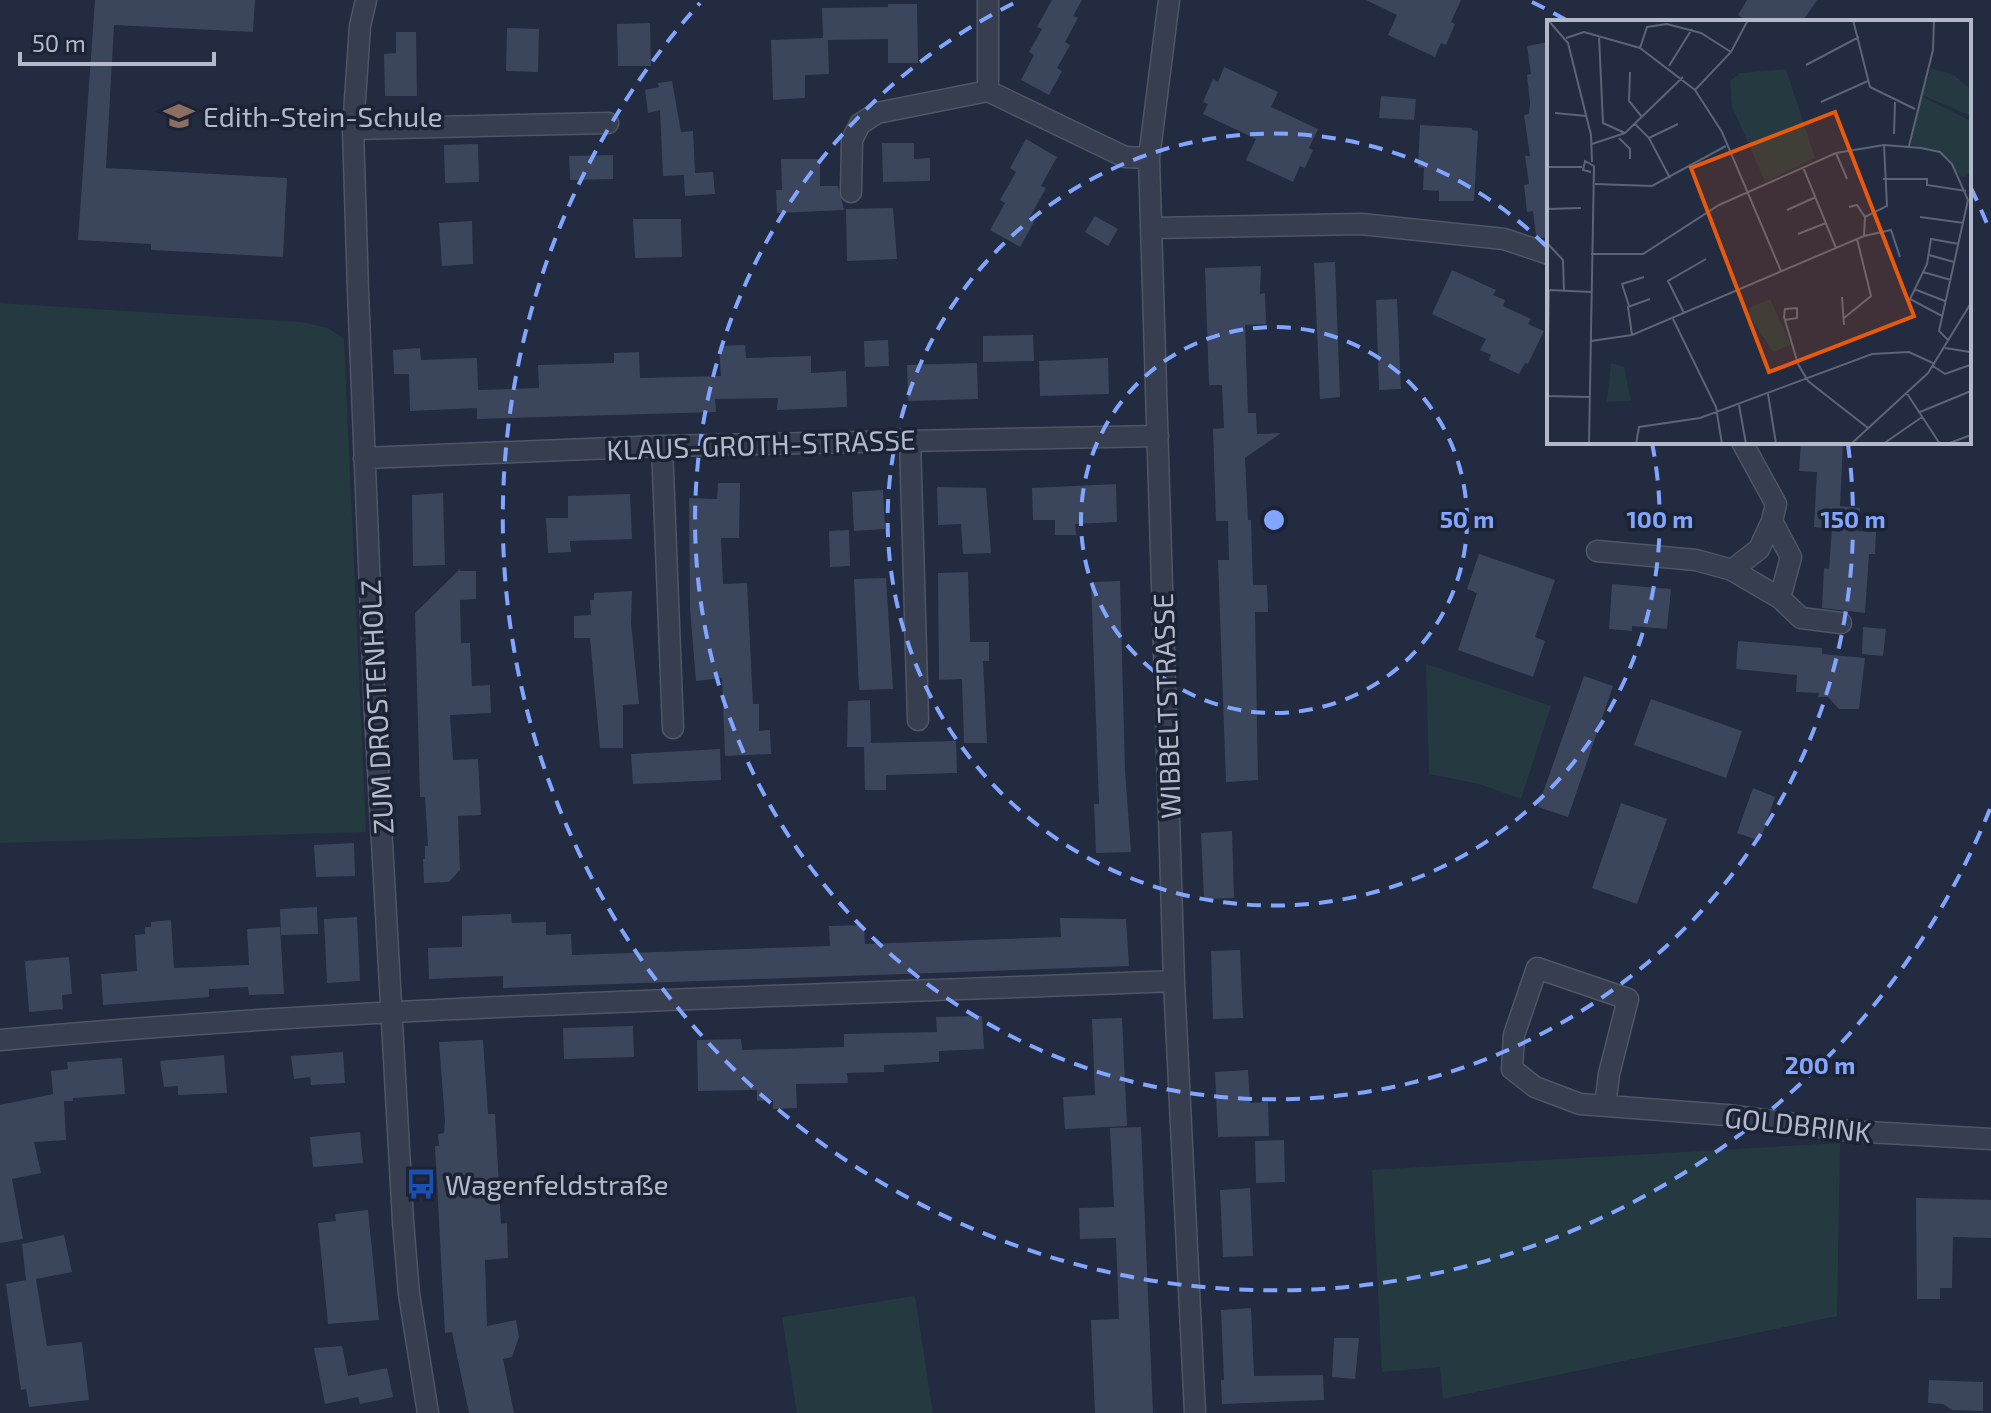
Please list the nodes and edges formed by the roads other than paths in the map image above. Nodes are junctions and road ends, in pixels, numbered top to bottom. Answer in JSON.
{"nodes":[{"id":1,"x":366,"y":0,"type":"edge"},
{"id":2,"x":988,"y":0,"type":"edge"},
{"id":3,"x":1169,"y":0,"type":"edge"},
{"id":4,"x":988,"y":91,"type":"junction"},
{"id":5,"x":608,"y":123,"type":"dead end"},
{"id":6,"x":353,"y":129,"type":"junction"},
{"id":7,"x":1149,"y":158,"type":"junction"},
{"id":8,"x":851,"y":192,"type":"dead end"},
{"id":9,"x":1152,"y":228,"type":"junction"},
{"id":10,"x":1547,"y":253,"type":"edge"},
{"id":11,"x":1158,"y":436,"type":"junction"},
{"id":12,"x":910,"y":439,"type":"junction"},
{"id":13,"x":1743,"y":444,"type":"edge"},
{"id":14,"x":662,"y":446,"type":"junction"},
{"id":15,"x":364,"y":458,"type":"junction"},
{"id":16,"x":1772,"y":521,"type":"junction"},
{"id":17,"x":1597,"y":551,"type":"dead end"},
{"id":18,"x":1732,"y":570,"type":"junction"},
{"id":19,"x":1780,"y":598,"type":"junction"},
{"id":20,"x":1841,"y":623,"type":"dead end"},
{"id":21,"x":918,"y":720,"type":"dead end"},
{"id":22,"x":673,"y":728,"type":"dead end"},
{"id":23,"x":1174,"y":981,"type":"junction"},
{"id":24,"x":393,"y":1012,"type":"junction"},
{"id":25,"x":0,"y":1040,"type":"edge"},
{"id":26,"x":1605,"y":1106,"type":"junction"},
{"id":27,"x":1991,"y":1139,"type":"edge"},
{"id":28,"x":428,"y":1413,"type":"edge"},
{"id":29,"x":1195,"y":1413,"type":"edge"}],
"edges":[{"from":1,"to":6,"type":"street","name":"ZUM DROSTENHOLZ"},
{"from":2,"to":4,"type":"street"},
{"from":3,"to":7,"type":"street","name":"WIBBELTSTRASSE"},
{"from":4,"to":7,"type":"street"},
{"from":4,"to":8,"type":"street"},
{"from":5,"to":6,"type":"street"},
{"from":6,"to":15,"type":"street","name":"ZUM DROSTENHOLZ"},
{"from":7,"to":9,"type":"street","name":"WIBBELTSTRASSE"},
{"from":9,"to":10,"type":"street"},
{"from":9,"to":11,"type":"street","name":"WIBBELTSTRASSE"},
{"from":11,"to":12,"type":"street","name":"KLAUS-GROTH-STRASSE"},
{"from":11,"to":23,"type":"street","name":"WIBBELTSTRASSE"},
{"from":12,"to":14,"type":"street","name":"KLAUS-GROTH-STRASSE"},
{"from":12,"to":21,"type":"street"},
{"from":13,"to":16,"type":"street"},
{"from":14,"to":15,"type":"street","name":"KLAUS-GROTH-STRASSE"},
{"from":14,"to":22,"type":"street"},
{"from":15,"to":24,"type":"street","name":"ZUM DROSTENHOLZ"},
{"from":16,"to":18,"type":"street"},
{"from":16,"to":19,"type":"street"},
{"from":17,"to":18,"type":"street"},
{"from":18,"to":19,"type":"street"},
{"from":19,"to":20,"type":"street"},
{"from":23,"to":24,"type":"street"},
{"from":23,"to":29,"type":"street","name":"WIBBELTSTRASSE"},
{"from":24,"to":25,"type":"street"},
{"from":24,"to":28,"type":"street","name":"ZUM DROSTENHOLZ"},
{"from":26,"to":26,"type":"street","name":"GOLDBRINK"},
{"from":26,"to":27,"type":"street","name":"GOLDBRINK"}]}
